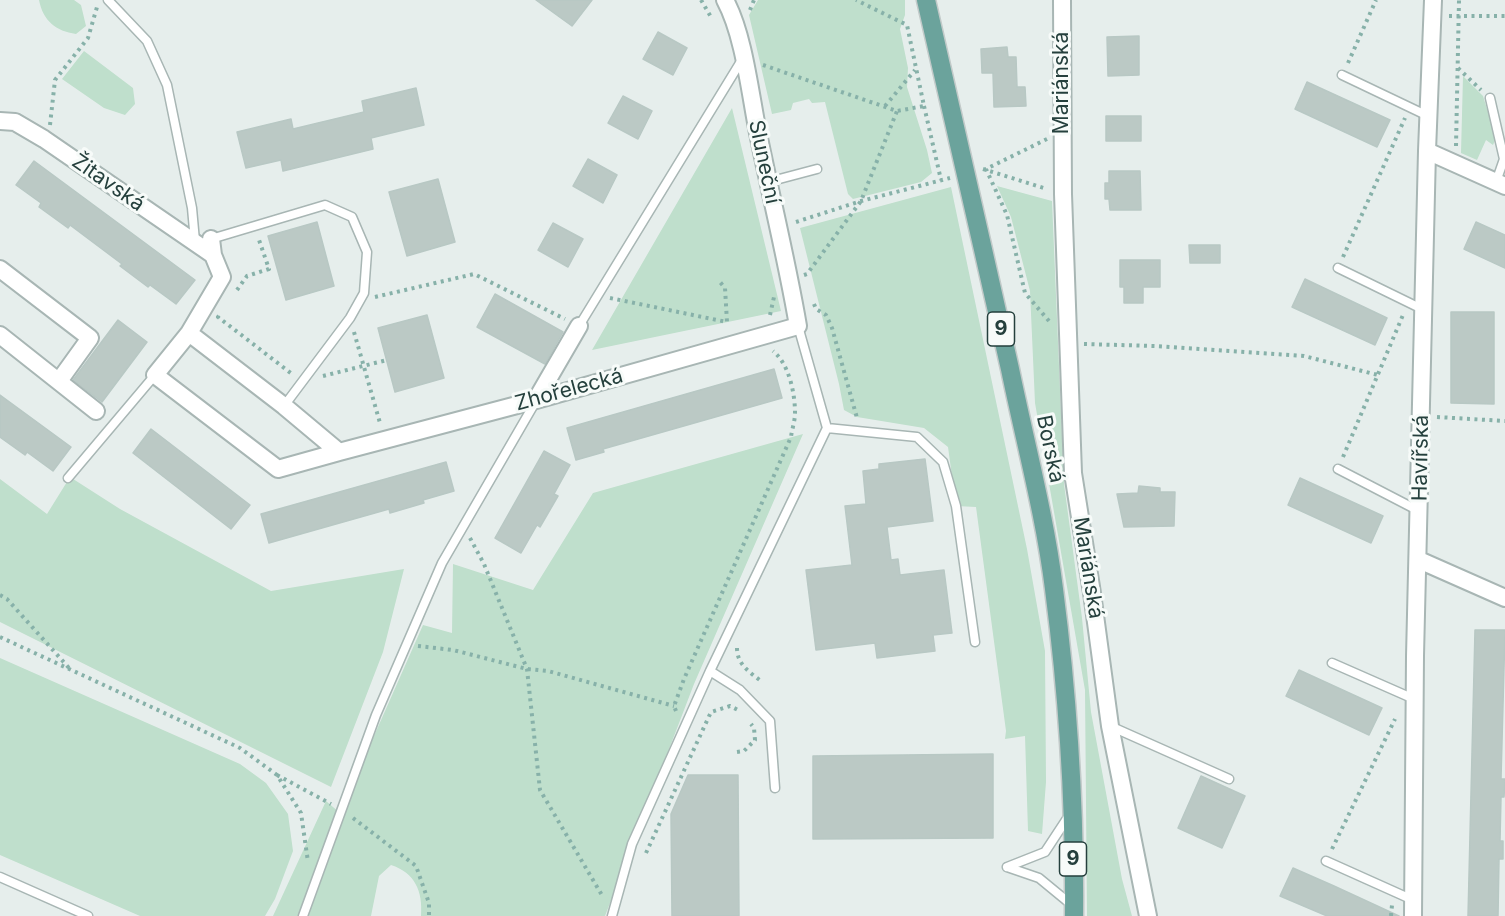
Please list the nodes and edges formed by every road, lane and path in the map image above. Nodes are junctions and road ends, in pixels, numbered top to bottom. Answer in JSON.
{"nodes":[{"id":1,"x":99,"y":0,"type":"edge"},
{"id":2,"x":108,"y":0,"type":"edge"},
{"id":3,"x":700,"y":0,"type":"edge"},
{"id":4,"x":725,"y":0,"type":"edge"},
{"id":5,"x":856,"y":0,"type":"edge"},
{"id":6,"x":926,"y":0,"type":"edge"},
{"id":7,"x":1062,"y":0,"type":"edge"},
{"id":8,"x":1376,"y":0,"type":"edge"},
{"id":9,"x":1459,"y":0,"type":"edge"},
{"id":10,"x":1433,"y":8,"type":"edge"},
{"id":11,"x":1459,"y":16,"type":"junction"},
{"id":12,"x":1505,"y":16,"type":"edge"},
{"id":13,"x":716,"y":25,"type":"dead end"},
{"id":14,"x":743,"y":58,"type":"junction"},
{"id":15,"x":1458,"y":68,"type":"junction"},
{"id":16,"x":916,"y":69,"type":"junction"},
{"id":17,"x":1342,"y":75,"type":"joint"},
{"id":18,"x":1490,"y":98,"type":"joint"},
{"id":19,"x":885,"y":106,"type":"junction"},
{"id":20,"x":924,"y":106,"type":"junction"},
{"id":21,"x":1410,"y":107,"type":"junction"},
{"id":22,"x":897,"y":111,"type":"junction"},
{"id":23,"x":1429,"y":116,"type":"junction"},
{"id":24,"x":0,"y":121,"type":"edge"},
{"id":25,"x":1051,"y":137,"type":"dead end"},
{"id":26,"x":44,"y":139,"type":"junction"},
{"id":27,"x":1427,"y":151,"type":"junction"},
{"id":28,"x":1456,"y":164,"type":"junction"},
{"id":29,"x":817,"y":169,"type":"dead end"},
{"id":30,"x":986,"y":169,"type":"junction"},
{"id":31,"x":966,"y":174,"type":"junction"},
{"id":32,"x":941,"y":180,"type":"junction"},
{"id":33,"x":768,"y":182,"type":"junction"},
{"id":34,"x":1500,"y":184,"type":"edge"},
{"id":35,"x":1063,"y":194,"type":"junction"},
{"id":36,"x":861,"y":201,"type":"junction"},
{"id":37,"x":255,"y":226,"type":"junction"},
{"id":38,"x":778,"y":227,"type":"junction"},
{"id":39,"x":206,"y":246,"type":"junction"},
{"id":40,"x":1338,"y":268,"type":"joint"},
{"id":41,"x":0,"y":269,"type":"edge"},
{"id":42,"x":790,"y":278,"type":"junction"},
{"id":43,"x":720,"y":282,"type":"dead end"},
{"id":44,"x":236,"y":292,"type":"dead end"},
{"id":45,"x":597,"y":295,"type":"junction"},
{"id":46,"x":813,"y":297,"type":"dead end"},
{"id":47,"x":360,"y":301,"type":"junction"},
{"id":48,"x":1408,"y":302,"type":"junction"},
{"id":49,"x":224,"y":309,"type":"dead end"},
{"id":50,"x":1424,"y":310,"type":"junction"},
{"id":51,"x":350,"y":318,"type":"junction"},
{"id":52,"x":579,"y":326,"type":"junction"},
{"id":53,"x":798,"y":326,"type":"junction"},
{"id":54,"x":189,"y":333,"type":"junction"},
{"id":55,"x":0,"y":335,"type":"edge"},
{"id":56,"x":1074,"y":343,"type":"junction"},
{"id":57,"x":768,"y":346,"type":"dead end"},
{"id":58,"x":387,"y":360,"type":"dead end"},
{"id":59,"x":364,"y":366,"type":"junction"},
{"id":60,"x":155,"y":375,"type":"junction"},
{"id":61,"x":1378,"y":375,"type":"junction"},
{"id":62,"x":59,"y":381,"type":"junction"},
{"id":63,"x":302,"y":381,"type":"junction"},
{"id":64,"x":536,"y":400,"type":"junction"},
{"id":65,"x":284,"y":406,"type":"junction"},
{"id":66,"x":96,"y":411,"type":"dead end"},
{"id":67,"x":1422,"y":416,"type":"junction"},
{"id":68,"x":1505,"y":420,"type":"edge"},
{"id":69,"x":827,"y":428,"type":"junction"},
{"id":70,"x":857,"y":430,"type":"junction"},
{"id":71,"x":384,"y":439,"type":"junction"},
{"id":72,"x":339,"y":452,"type":"junction"},
{"id":73,"x":1338,"y":468,"type":"joint"},
{"id":74,"x":68,"y":478,"type":"dead end"},
{"id":75,"x":1420,"y":511,"type":"junction"},
{"id":76,"x":463,"y":527,"type":"junction"},
{"id":77,"x":1419,"y":560,"type":"junction"},
{"id":78,"x":0,"y":595,"type":"edge"},
{"id":79,"x":1505,"y":598,"type":"edge"},
{"id":80,"x":0,"y":637,"type":"edge"},
{"id":81,"x":975,"y":642,"type":"dead end"},
{"id":82,"x":406,"y":645,"type":"junction"},
{"id":83,"x":1332,"y":663,"type":"dead end"},
{"id":84,"x":527,"y":669,"type":"junction"},
{"id":85,"x":71,"y":670,"type":"junction"},
{"id":86,"x":710,"y":671,"type":"junction"},
{"id":87,"x":1415,"y":699,"type":"junction"},
{"id":88,"x":674,"y":706,"type":"junction"},
{"id":89,"x":742,"y":711,"type":"dead end"},
{"id":90,"x":1396,"y":716,"type":"dead end"},
{"id":91,"x":680,"y":719,"type":"dead end"},
{"id":92,"x":748,"y":720,"type":"dead end"},
{"id":93,"x":1110,"y":726,"type":"junction"},
{"id":94,"x":737,"y":752,"type":"dead end"},
{"id":95,"x":277,"y":775,"type":"junction"},
{"id":96,"x":1229,"y":779,"type":"dead end"},
{"id":97,"x":774,"y":788,"type":"dead end"},
{"id":98,"x":342,"y":810,"type":"junction"},
{"id":99,"x":1072,"y":811,"type":"junction"},
{"id":100,"x":1326,"y":861,"type":"joint"},
{"id":101,"x":642,"y":862,"type":"dead end"},
{"id":102,"x":308,"y":863,"type":"dead end"},
{"id":103,"x":0,"y":877,"type":"edge"},
{"id":104,"x":1413,"y":908,"type":"edge"},
{"id":105,"x":1074,"y":912,"type":"edge"},
{"id":106,"x":613,"y":915,"type":"edge"},
{"id":107,"x":88,"y":916,"type":"edge"},
{"id":108,"x":303,"y":916,"type":"edge"},
{"id":109,"x":429,"y":916,"type":"edge"},
{"id":110,"x":1148,"y":916,"type":"edge"}],
"edges":[{"from":1,"to":26,"type":"path"},
{"from":2,"to":39,"type":"lane"},
{"from":3,"to":13,"type":"path"},
{"from":4,"to":14,"type":"street","name":"Sluneční"},
{"from":5,"to":16,"type":"path"},
{"from":6,"to":31,"type":"main road","name":"Borská","number":"9"},
{"from":7,"to":35,"type":"street","name":"Mariánská"},
{"from":8,"to":17,"type":"path"},
{"from":9,"to":11,"type":"path"},
{"from":10,"to":11,"type":"path"},
{"from":10,"to":23,"type":"street","name":"Havířská"},
{"from":11,"to":12,"type":"path"},
{"from":11,"to":15,"type":"path"},
{"from":14,"to":19,"type":"path"},
{"from":14,"to":33,"type":"street","name":"Sluneční"},
{"from":14,"to":45,"type":"lane"},
{"from":15,"to":18,"type":"path"},
{"from":15,"to":28,"type":"path"},
{"from":16,"to":19,"type":"path"},
{"from":16,"to":20,"type":"path"},
{"from":17,"to":21,"type":"lane"},
{"from":18,"to":34,"type":"lane"},
{"from":19,"to":22,"type":"path"},
{"from":20,"to":22,"type":"path"},
{"from":20,"to":32,"type":"path"},
{"from":21,"to":23,"type":"lane"},
{"from":21,"to":40,"type":"path"},
{"from":22,"to":36,"type":"path"},
{"from":23,"to":27,"type":"street","name":"Havířská"},
{"from":24,"to":26,"type":"street","name":"Žitavská"},
{"from":25,"to":30,"type":"path"},
{"from":26,"to":39,"type":"street","name":"Žitavská"},
{"from":27,"to":28,"type":"street"},
{"from":27,"to":50,"type":"street","name":"Havířská"},
{"from":28,"to":34,"type":"street"},
{"from":29,"to":33,"type":"lane"},
{"from":30,"to":31,"type":"path"},
{"from":30,"to":35,"type":"path"},
{"from":30,"to":56,"type":"path"},
{"from":31,"to":32,"type":"path"},
{"from":31,"to":99,"type":"main road","name":"Borská","number":"9"},
{"from":32,"to":36,"type":"path"},
{"from":33,"to":38,"type":"street","name":"Sluneční"},
{"from":35,"to":56,"type":"street","name":"Mariánská"},
{"from":36,"to":38,"type":"path"},
{"from":36,"to":42,"type":"path"},
{"from":37,"to":39,"type":"lane"},
{"from":37,"to":44,"type":"path"},
{"from":37,"to":47,"type":"lane"},
{"from":38,"to":42,"type":"street","name":"Sluneční"},
{"from":39,"to":54,"type":"street"},
{"from":40,"to":48,"type":"lane"},
{"from":41,"to":62,"type":"street"},
{"from":42,"to":53,"type":"street","name":"Sluneční"},
{"from":43,"to":45,"type":"path"},
{"from":45,"to":52,"type":"lane"},
{"from":46,"to":70,"type":"path"},
{"from":47,"to":51,"type":"lane"},
{"from":47,"to":52,"type":"path"},
{"from":48,"to":50,"type":"lane"},
{"from":48,"to":61,"type":"path"},
{"from":49,"to":63,"type":"path"},
{"from":50,"to":67,"type":"street","name":"Havířská"},
{"from":51,"to":59,"type":"path"},
{"from":51,"to":63,"type":"lane"},
{"from":52,"to":64,"type":"street"},
{"from":53,"to":64,"type":"street","name":"Zhořelecká"},
{"from":53,"to":69,"type":"lane"},
{"from":54,"to":60,"type":"street"},
{"from":54,"to":65,"type":"street"},
{"from":55,"to":62,"type":"street"},
{"from":56,"to":61,"type":"path"},
{"from":56,"to":93,"type":"street","name":"Mariánská"},
{"from":57,"to":88,"type":"path"},
{"from":58,"to":59,"type":"path"},
{"from":59,"to":63,"type":"path"},
{"from":59,"to":71,"type":"path"},
{"from":60,"to":72,"type":"street","name":"Zhořelecká"},
{"from":60,"to":74,"type":"lane"},
{"from":61,"to":73,"type":"path"},
{"from":62,"to":66,"type":"street"},
{"from":63,"to":65,"type":"lane"},
{"from":64,"to":71,"type":"street","name":"Zhořelecká"},
{"from":64,"to":76,"type":"lane"},
{"from":65,"to":72,"type":"street"},
{"from":67,"to":68,"type":"path"},
{"from":67,"to":75,"type":"street","name":"Havířská"},
{"from":69,"to":70,"type":"lane"},
{"from":69,"to":86,"type":"lane"},
{"from":70,"to":81,"type":"lane"},
{"from":71,"to":72,"type":"street","name":"Zhořelecká"},
{"from":73,"to":75,"type":"lane"},
{"from":75,"to":77,"type":"street","name":"Havířská"},
{"from":76,"to":82,"type":"lane"},
{"from":76,"to":84,"type":"path"},
{"from":77,"to":79,"type":"street"},
{"from":77,"to":87,"type":"street","name":"Havířská"},
{"from":78,"to":85,"type":"path"},
{"from":80,"to":85,"type":"path"},
{"from":82,"to":84,"type":"path"},
{"from":82,"to":98,"type":"lane"},
{"from":83,"to":87,"type":"lane"},
{"from":84,"to":88,"type":"path"},
{"from":84,"to":106,"type":"path"},
{"from":85,"to":95,"type":"path"},
{"from":86,"to":97,"type":"lane"},
{"from":86,"to":106,"type":"lane"},
{"from":87,"to":104,"type":"street","name":"Havířská"},
{"from":88,"to":91,"type":"path"},
{"from":89,"to":101,"type":"path"},
{"from":90,"to":100,"type":"path"},
{"from":92,"to":94,"type":"path"},
{"from":93,"to":96,"type":"lane"},
{"from":93,"to":110,"type":"street","name":"Mariánská"},
{"from":95,"to":98,"type":"path"},
{"from":95,"to":102,"type":"path"},
{"from":98,"to":108,"type":"lane"},
{"from":98,"to":109,"type":"path"},
{"from":99,"to":105,"type":"main road","name":"Borská","number":"9"},
{"from":99,"to":105,"type":"lane"},
{"from":100,"to":104,"type":"lane"},
{"from":103,"to":107,"type":"lane"}]}
